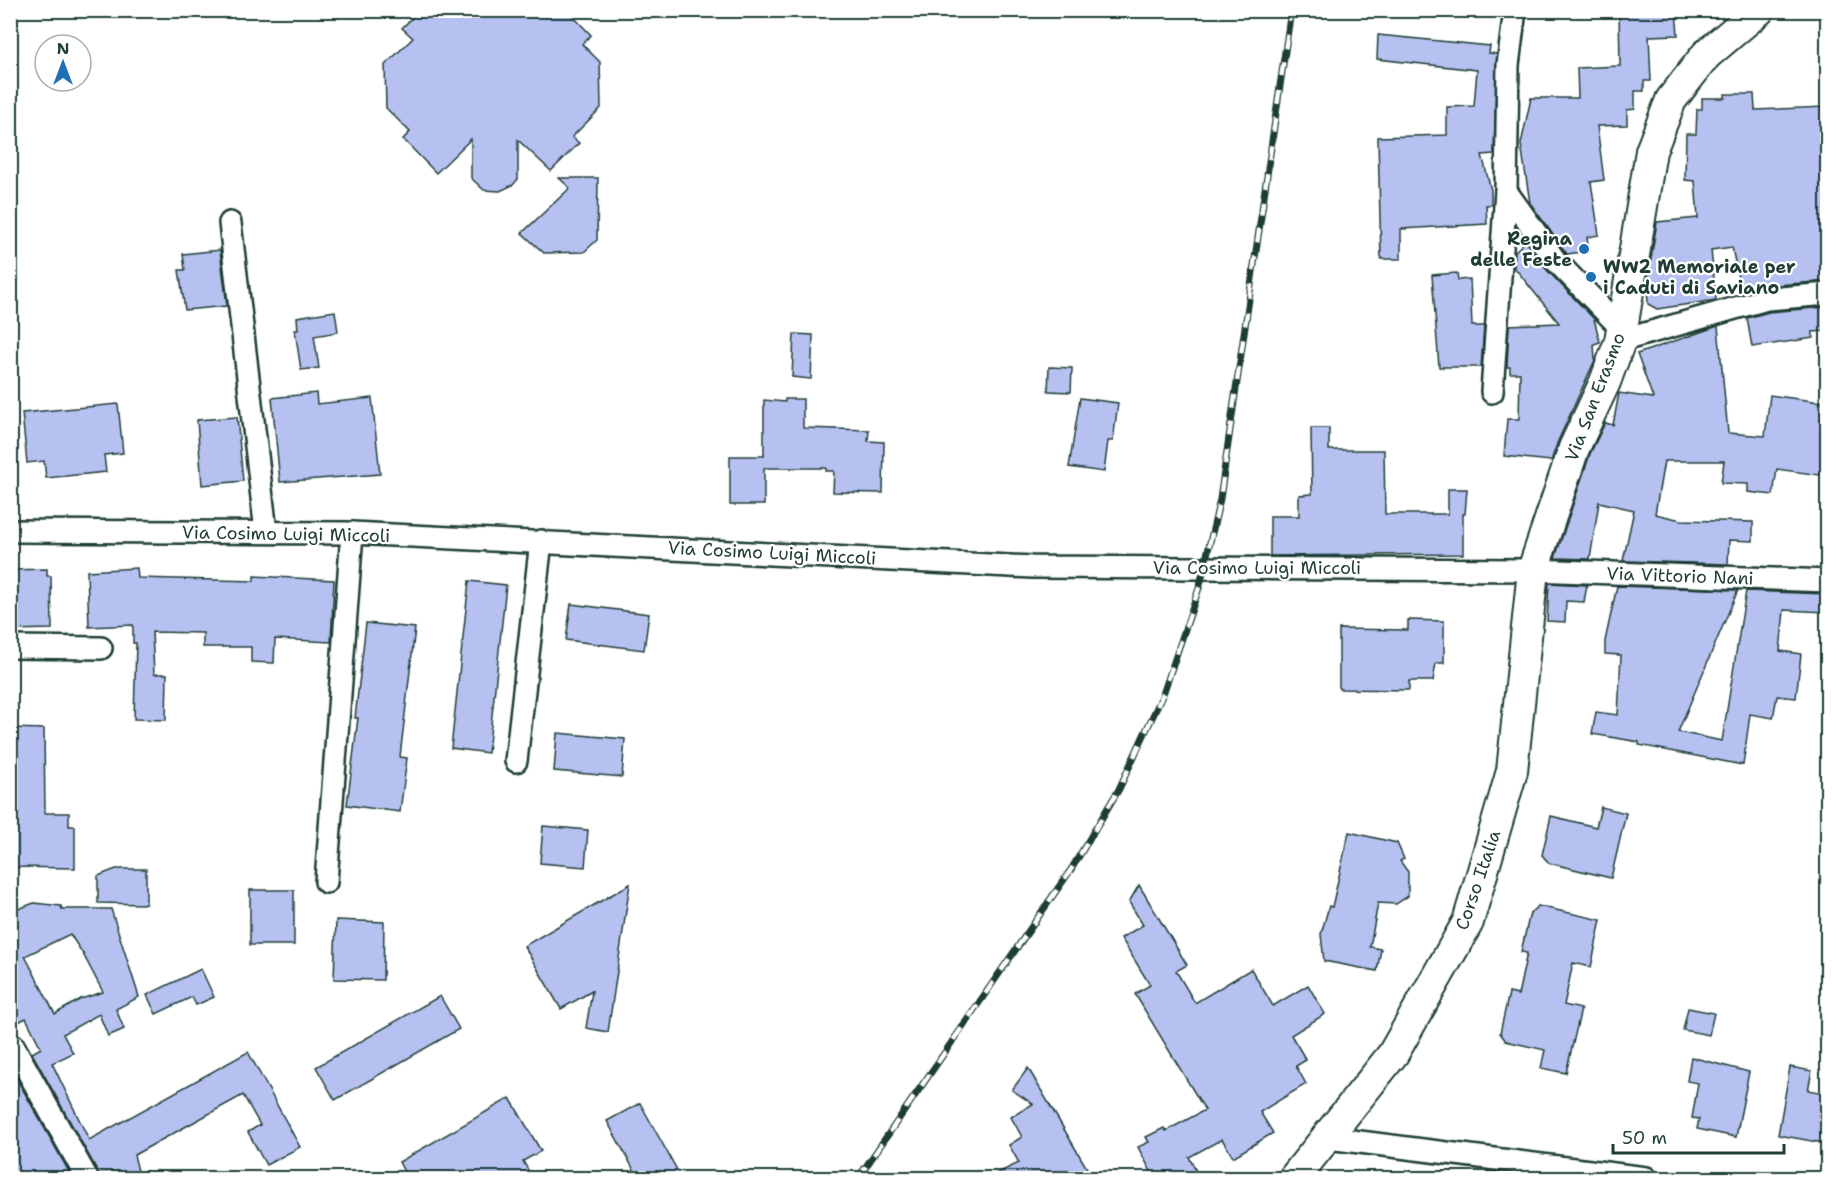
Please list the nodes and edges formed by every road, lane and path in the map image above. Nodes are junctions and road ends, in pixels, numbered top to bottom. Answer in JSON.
{"nodes":[{"id":1,"x":1515,"y":10,"type":"edge"},
{"id":2,"x":1759,"y":10,"type":"edge"},
{"id":3,"x":1506,"y":191,"type":"junction"},
{"id":4,"x":230,"y":223,"type":"dead end"},
{"id":5,"x":1827,"y":294,"type":"edge"},
{"id":6,"x":1621,"y":335,"type":"junction"},
{"id":7,"x":1492,"y":392,"type":"dead end"},
{"id":8,"x":10,"y":531,"type":"edge"},
{"id":9,"x":266,"y":532,"type":"junction"},
{"id":10,"x":352,"y":533,"type":"junction"},
{"id":11,"x":541,"y":542,"type":"junction"},
{"id":12,"x":1533,"y":570,"type":"junction"},
{"id":13,"x":1827,"y":581,"type":"edge"},
{"id":14,"x":10,"y":647,"type":"edge"},
{"id":15,"x":101,"y":648,"type":"dead end"},
{"id":16,"x":516,"y":761,"type":"dead end"},
{"id":17,"x":326,"y":882,"type":"dead end"},
{"id":18,"x":13,"y":1045,"type":"dead end"},
{"id":19,"x":1328,"y":1138,"type":"junction"},
{"id":20,"x":87,"y":1179,"type":"edge"},
{"id":21,"x":1294,"y":1179,"type":"edge"},
{"id":22,"x":1646,"y":1179,"type":"edge"}],
"edges":[{"from":1,"to":3,"type":"street"},
{"from":2,"to":6,"type":"main road","name":"Via San Erasmo"},
{"from":3,"to":6,"type":"street"},
{"from":3,"to":7,"type":"street"},
{"from":4,"to":9,"type":"street"},
{"from":5,"to":6,"type":"street"},
{"from":6,"to":12,"type":"main road","name":"Via San Erasmo"},
{"from":8,"to":9,"type":"street","name":"Via Cosimo Luigi Miccoli"},
{"from":9,"to":10,"type":"street","name":"Via Cosimo Luigi Miccoli"},
{"from":10,"to":11,"type":"street","name":"Via Cosimo Luigi Miccoli"},
{"from":10,"to":17,"type":"street"},
{"from":11,"to":12,"type":"street","name":"Via Cosimo Luigi Miccoli"},
{"from":11,"to":16,"type":"street"},
{"from":12,"to":13,"type":"street","name":"Via Vittorio Nani"},
{"from":12,"to":19,"type":"main road","name":"Corso Italia"},
{"from":14,"to":15,"type":"street"},
{"from":18,"to":20,"type":"street"},
{"from":19,"to":21,"type":"main road","name":"Corso Italia"},
{"from":19,"to":22,"type":"street"}]}
